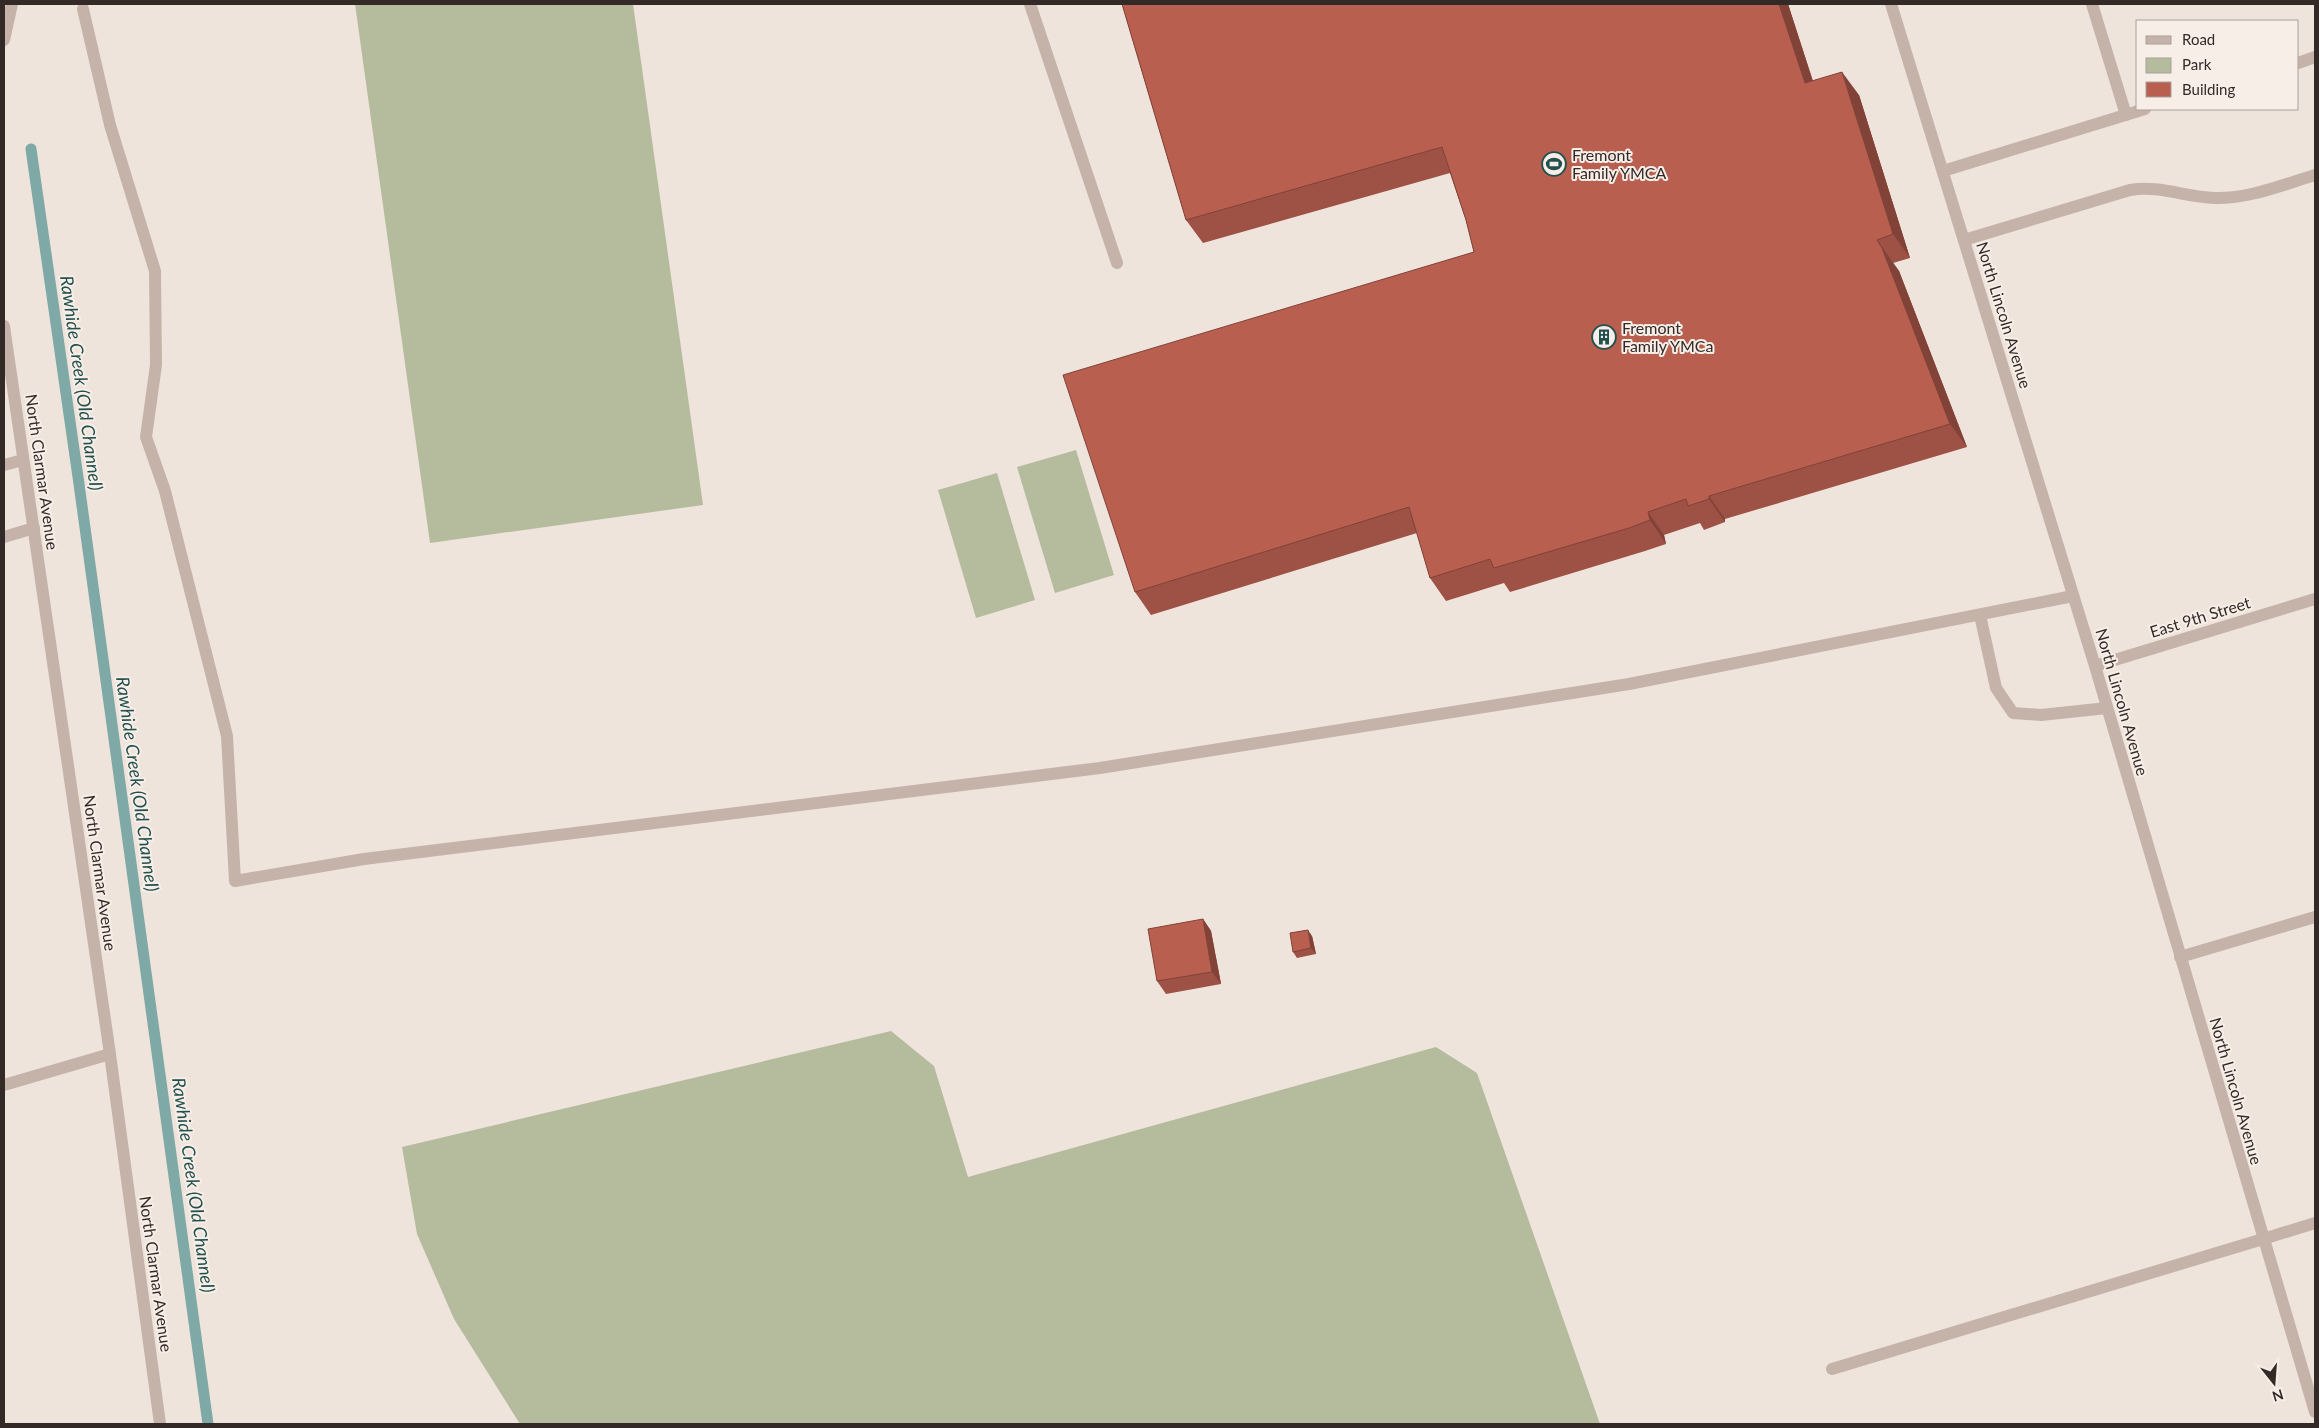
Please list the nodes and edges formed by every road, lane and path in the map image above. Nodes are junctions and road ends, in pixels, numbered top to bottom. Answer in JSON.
{"nodes":[{"id":1,"x":12,"y":4,"type":"edge"},
{"id":2,"x":1030,"y":4,"type":"edge"},
{"id":3,"x":1891,"y":4,"type":"edge"},
{"id":4,"x":2092,"y":4,"type":"edge"},
{"id":5,"x":83,"y":9,"type":"dead end"},
{"id":6,"x":4,"y":40,"type":"edge"},
{"id":7,"x":2315,"y":57,"type":"edge"},
{"id":8,"x":2299,"y":62,"type":"edge"},
{"id":9,"x":2143,"y":110,"type":"edge"},
{"id":10,"x":2126,"y":115,"type":"junction"},
{"id":11,"x":1943,"y":171,"type":"junction"},
{"id":12,"x":2315,"y":175,"type":"edge"},
{"id":13,"x":1964,"y":240,"type":"junction"},
{"id":14,"x":1117,"y":263,"type":"dead end"},
{"id":15,"x":4,"y":326,"type":"edge"},
{"id":16,"x":24,"y":460,"type":"junction"},
{"id":17,"x":4,"y":465,"type":"edge"},
{"id":18,"x":34,"y":528,"type":"junction"},
{"id":19,"x":4,"y":537,"type":"edge"},
{"id":20,"x":2073,"y":596,"type":"junction"},
{"id":21,"x":2315,"y":599,"type":"edge"},
{"id":22,"x":1980,"y":615,"type":"junction"},
{"id":23,"x":2094,"y":666,"type":"junction"},
{"id":24,"x":2107,"y":708,"type":"junction"},
{"id":25,"x":2315,"y":917,"type":"edge"},
{"id":26,"x":2180,"y":957,"type":"junction"},
{"id":27,"x":110,"y":1054,"type":"junction"},
{"id":28,"x":4,"y":1085,"type":"edge"},
{"id":29,"x":2315,"y":1223,"type":"edge"},
{"id":30,"x":2263,"y":1239,"type":"junction"},
{"id":31,"x":1832,"y":1369,"type":"dead end"},
{"id":32,"x":2315,"y":1412,"type":"edge"},
{"id":33,"x":160,"y":1424,"type":"edge"}],
"edges":[{"from":1,"to":6,"type":"street"},
{"from":2,"to":14,"type":"street"},
{"from":3,"to":11,"type":"street","name":"North Lincoln Avenue"},
{"from":4,"to":10,"type":"street"},
{"from":5,"to":22,"type":"street"},
{"from":7,"to":8,"type":"street"},
{"from":9,"to":10,"type":"street"},
{"from":10,"to":11,"type":"street"},
{"from":11,"to":13,"type":"street","name":"North Lincoln Avenue"},
{"from":12,"to":13,"type":"street"},
{"from":13,"to":20,"type":"street","name":"North Lincoln Avenue"},
{"from":15,"to":16,"type":"street","name":"North Clarmar Avenue"},
{"from":16,"to":17,"type":"street"},
{"from":16,"to":18,"type":"street","name":"North Clarmar Avenue"},
{"from":18,"to":19,"type":"street"},
{"from":18,"to":27,"type":"street","name":"North Clarmar Avenue"},
{"from":20,"to":22,"type":"street"},
{"from":20,"to":23,"type":"street","name":"North Lincoln Avenue"},
{"from":21,"to":23,"type":"street","name":"East 9th Street"},
{"from":22,"to":24,"type":"street"},
{"from":23,"to":24,"type":"street","name":"North Lincoln Avenue"},
{"from":24,"to":26,"type":"street","name":"North Lincoln Avenue"},
{"from":25,"to":26,"type":"street"},
{"from":26,"to":30,"type":"street","name":"North Lincoln Avenue"},
{"from":27,"to":28,"type":"street"},
{"from":27,"to":33,"type":"street","name":"North Clarmar Avenue"},
{"from":29,"to":30,"type":"street"},
{"from":30,"to":31,"type":"street"},
{"from":30,"to":32,"type":"street","name":"North Lincoln Avenue"}]}
